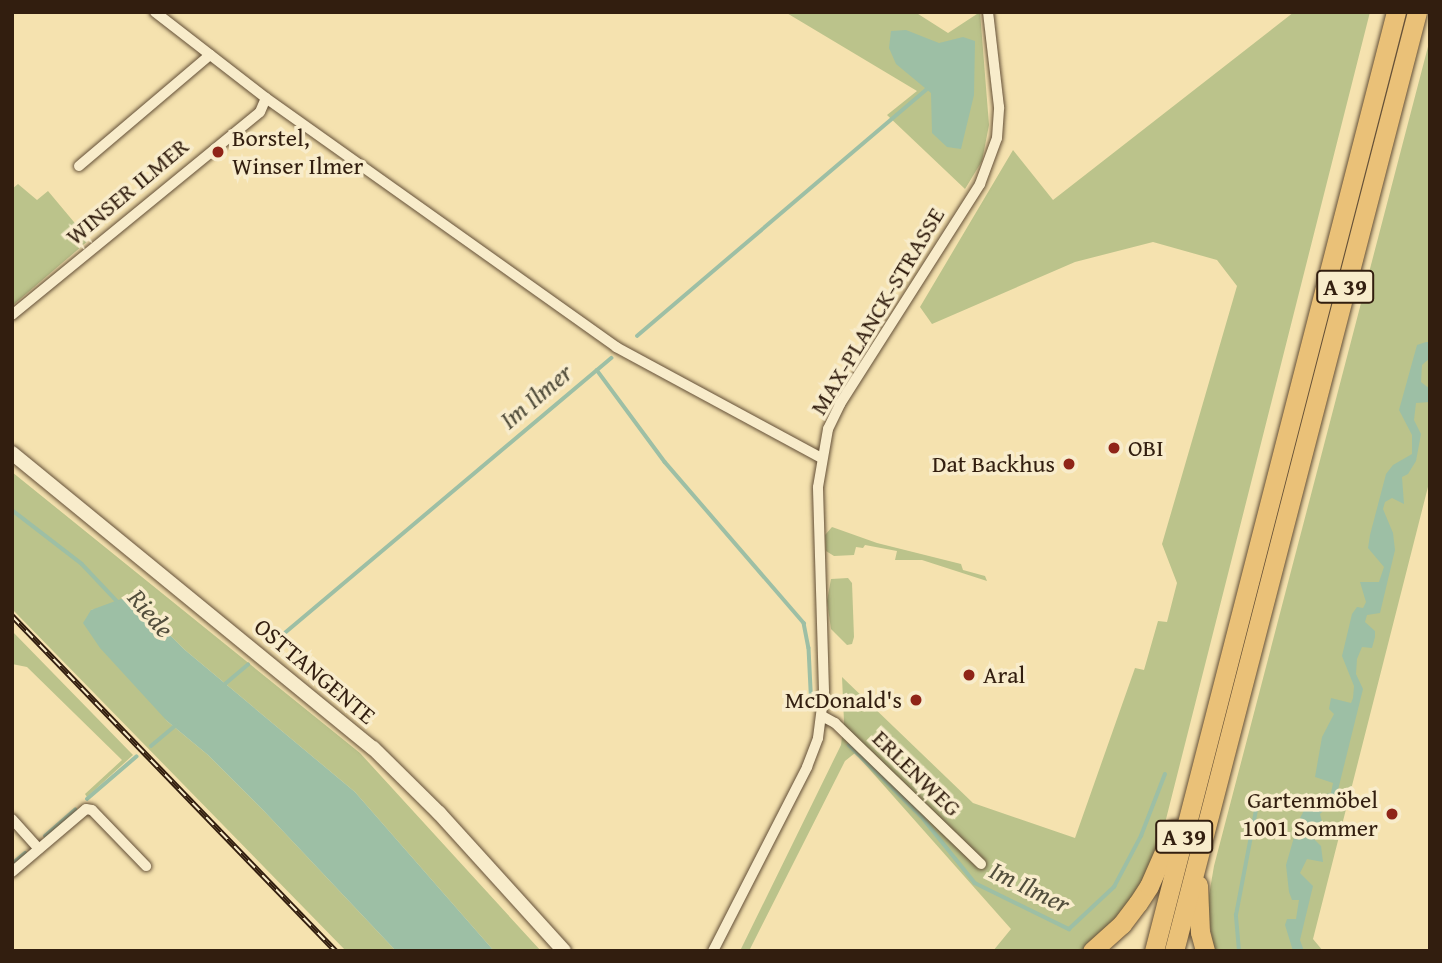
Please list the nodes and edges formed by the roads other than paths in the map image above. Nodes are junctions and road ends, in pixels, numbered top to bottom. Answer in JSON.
{"nodes":[{"id":1,"x":155,"y":12,"type":"edge"},
{"id":2,"x":988,"y":12,"type":"edge"},
{"id":3,"x":1396,"y":12,"type":"edge"},
{"id":4,"x":1417,"y":12,"type":"edge"},
{"id":5,"x":210,"y":55,"type":"junction"},
{"id":6,"x":267,"y":98,"type":"junction"},
{"id":7,"x":79,"y":166,"type":"dead end"},
{"id":8,"x":12,"y":315,"type":"edge"},
{"id":9,"x":12,"y":453,"type":"edge"},
{"id":10,"x":821,"y":458,"type":"junction"},
{"id":11,"x":822,"y":716,"type":"junction"},
{"id":12,"x":1213,"y":724,"type":"junction"},
{"id":13,"x":12,"y":819,"type":"edge"},
{"id":14,"x":1201,"y":845,"type":"junction"},
{"id":15,"x":39,"y":849,"type":"junction"},
{"id":16,"x":981,"y":864,"type":"dead end"},
{"id":17,"x":146,"y":866,"type":"dead end"},
{"id":18,"x":12,"y":872,"type":"edge"},
{"id":19,"x":564,"y":951,"type":"edge"},
{"id":20,"x":713,"y":951,"type":"edge"},
{"id":21,"x":1092,"y":951,"type":"edge"},
{"id":22,"x":1154,"y":951,"type":"edge"},
{"id":23,"x":1174,"y":951,"type":"edge"},
{"id":24,"x":1205,"y":951,"type":"edge"}],
"edges":[{"from":1,"to":5,"type":"street"},
{"from":2,"to":10,"type":"street","name":"MAX-PLANCK-STRASSE"},
{"from":3,"to":12,"type":"highway","number":"A 39"},
{"from":4,"to":14,"type":"highway","number":"A 39"},
{"from":5,"to":6,"type":"street"},
{"from":5,"to":7,"type":"street"},
{"from":6,"to":8,"type":"street","name":"WINSER ILMER"},
{"from":6,"to":10,"type":"street"},
{"from":9,"to":19,"type":"main road","name":"OSTTANGENTE"},
{"from":10,"to":11,"type":"street","name":"MAX-PLANCK-STRASSE"},
{"from":11,"to":16,"type":"street","name":"ERLENWEG"},
{"from":11,"to":20,"type":"street","name":"MAX-PLANCK-STRASSE"},
{"from":12,"to":21,"type":"highway"},
{"from":12,"to":22,"type":"highway","number":"A 39"},
{"from":13,"to":15,"type":"street"},
{"from":14,"to":23,"type":"highway","number":"A 39"},
{"from":14,"to":24,"type":"highway"},
{"from":15,"to":17,"type":"street"},
{"from":15,"to":18,"type":"street"}]}
